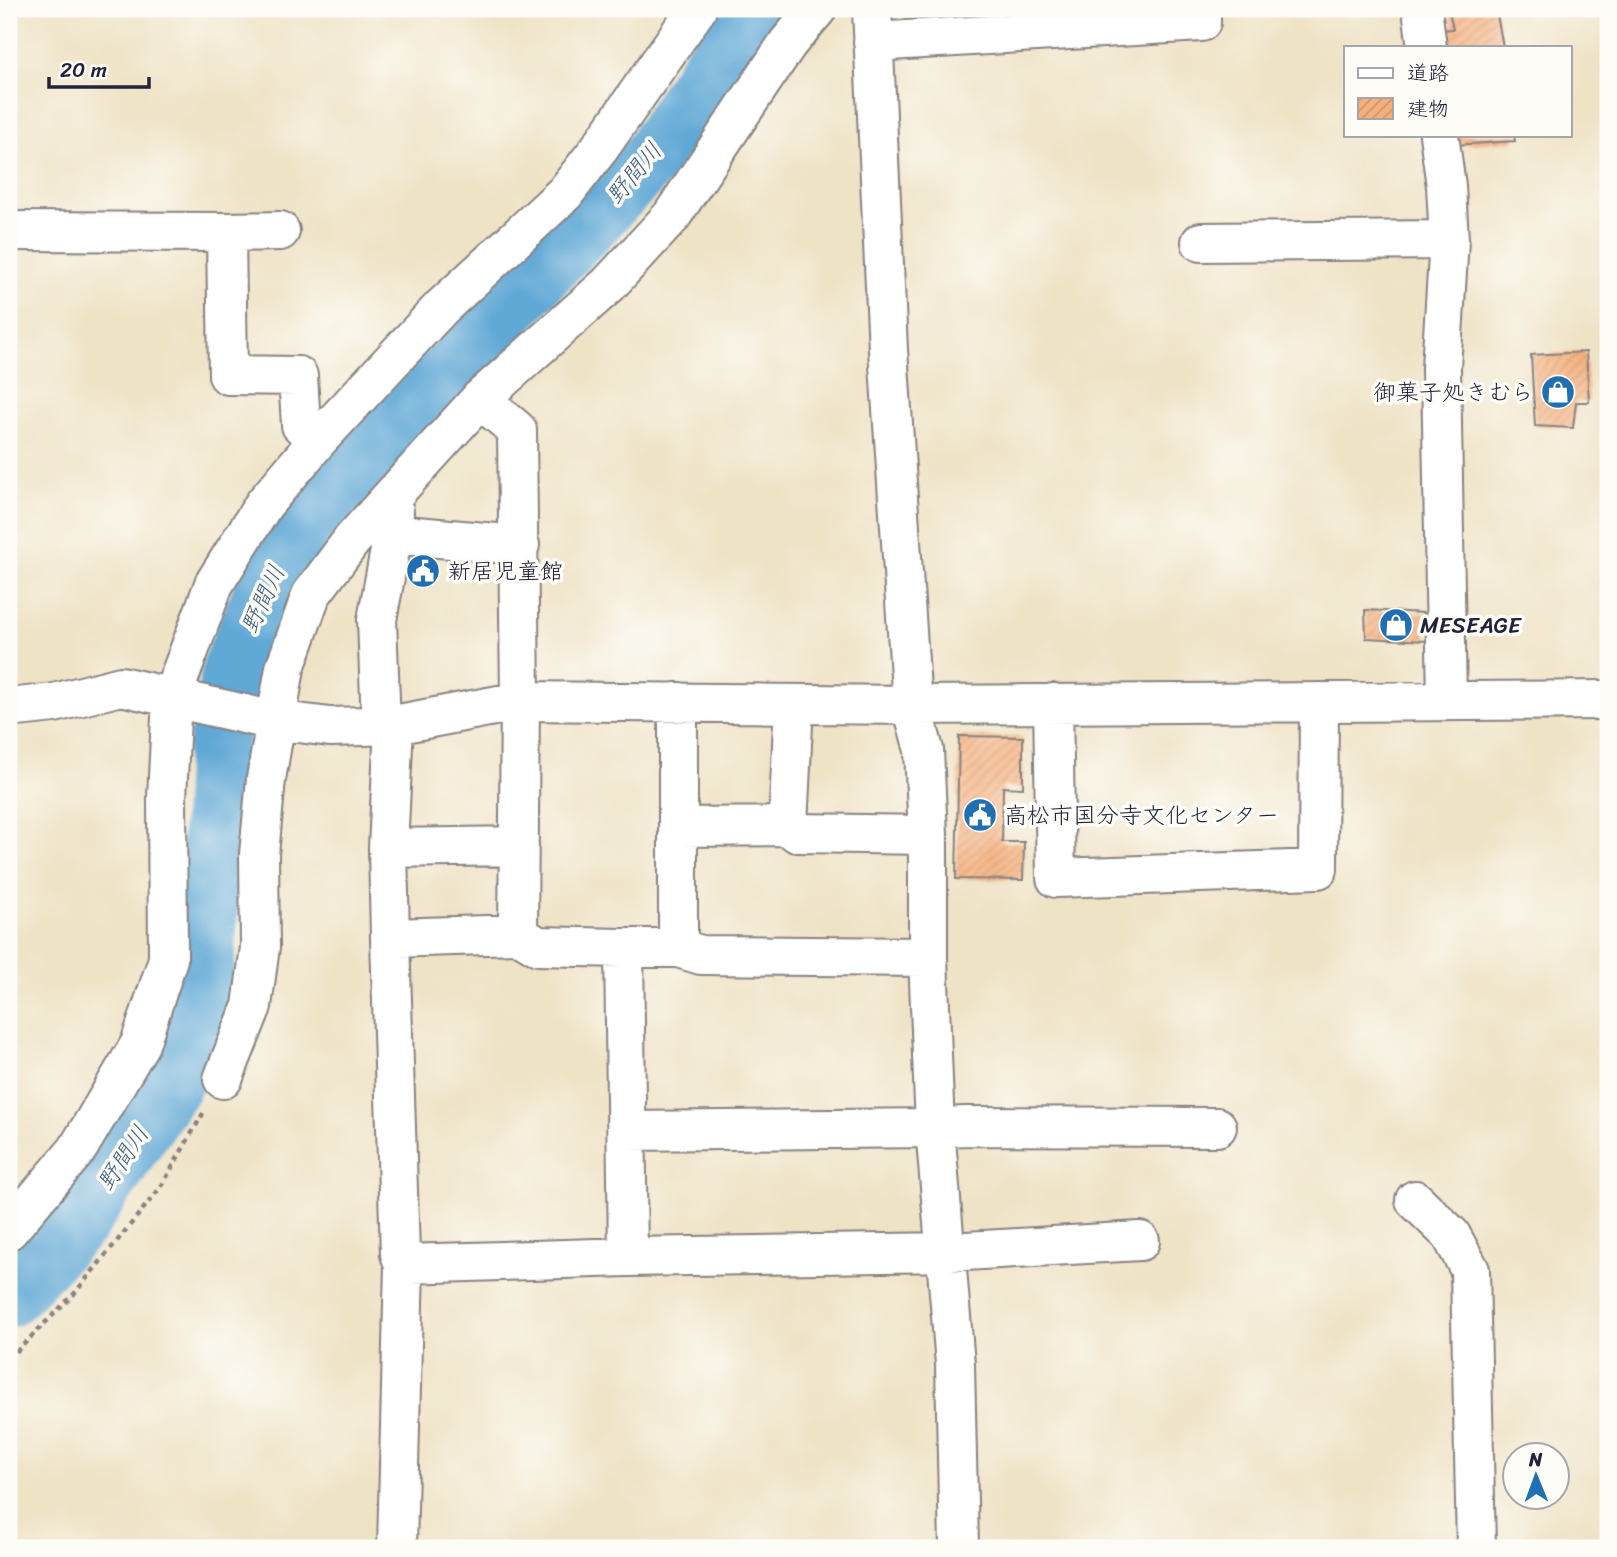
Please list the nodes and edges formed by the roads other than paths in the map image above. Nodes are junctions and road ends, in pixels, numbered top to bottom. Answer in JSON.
{"nodes":[{"id":1,"x":697,"y":9,"type":"edge"},
{"id":2,"x":817,"y":9,"type":"edge"},
{"id":3,"x":1201,"y":9,"type":"edge"},
{"id":4,"x":1422,"y":9,"type":"edge"},
{"id":5,"x":1073,"y":19,"type":"edge"},
{"id":6,"x":872,"y":25,"type":"edge"},
{"id":7,"x":1427,"y":46,"type":"edge"},
{"id":8,"x":1439,"y":136,"type":"edge"},
{"id":9,"x":9,"y":231,"type":"edge"},
{"id":10,"x":279,"y":231,"type":"dead end"},
{"id":11,"x":226,"y":232,"type":"junction"},
{"id":12,"x":1449,"y":240,"type":"junction"},
{"id":13,"x":1201,"y":242,"type":"dead end"},
{"id":14,"x":480,"y":399,"type":"junction"},
{"id":15,"x":319,"y":439,"type":"junction"},
{"id":16,"x":395,"y":494,"type":"junction"},
{"id":17,"x":393,"y":534,"type":"junction"},
{"id":18,"x":520,"y":545,"type":"junction"},
{"id":19,"x":179,"y":699,"type":"junction"},
{"id":20,"x":1608,"y":700,"type":"edge"},
{"id":21,"x":520,"y":701,"type":"junction"},
{"id":22,"x":1447,"y":701,"type":"junction"},
{"id":23,"x":678,"y":702,"type":"junction"},
{"id":24,"x":1318,"y":702,"type":"junction"},
{"id":25,"x":794,"y":704,"type":"junction"},
{"id":26,"x":1053,"y":704,"type":"junction"},
{"id":27,"x":912,"y":705,"type":"junction"},
{"id":28,"x":9,"y":708,"type":"edge"},
{"id":29,"x":271,"y":720,"type":"junction"},
{"id":30,"x":387,"y":725,"type":"junction"},
{"id":31,"x":788,"y":826,"type":"junction"},
{"id":32,"x":678,"y":827,"type":"junction"},
{"id":33,"x":928,"y":835,"type":"junction"},
{"id":34,"x":519,"y":846,"type":"junction"},
{"id":35,"x":388,"y":848,"type":"junction"},
{"id":36,"x":518,"y":934,"type":"junction"},
{"id":37,"x":390,"y":938,"type":"junction"},
{"id":38,"x":678,"y":947,"type":"junction"},
{"id":39,"x":624,"y":948,"type":"junction"},
{"id":40,"x":928,"y":957,"type":"junction"},
{"id":41,"x":223,"y":1079,"type":"road end"},
{"id":42,"x":1217,"y":1127,"type":"dead end"},
{"id":43,"x":935,"y":1128,"type":"junction"},
{"id":44,"x":627,"y":1132,"type":"junction"},
{"id":45,"x":1415,"y":1200,"type":"dead end"},
{"id":46,"x":9,"y":1230,"type":"edge"},
{"id":47,"x":1140,"y":1241,"type":"dead end"},
{"id":48,"x":948,"y":1252,"type":"junction"},
{"id":49,"x":628,"y":1257,"type":"junction"},
{"id":50,"x":404,"y":1264,"type":"junction"},
{"id":51,"x":397,"y":1548,"type":"edge"},
{"id":52,"x":959,"y":1548,"type":"edge"},
{"id":53,"x":1476,"y":1548,"type":"edge"}],
"edges":[{"from":1,"to":15,"type":"street"},
{"from":2,"to":14,"type":"street"},
{"from":3,"to":5,"type":"street"},
{"from":4,"to":7,"type":"street"},
{"from":5,"to":6,"type":"street"},
{"from":6,"to":27,"type":"street"},
{"from":8,"to":12,"type":"street"},
{"from":9,"to":11,"type":"street"},
{"from":10,"to":11,"type":"street"},
{"from":11,"to":15,"type":"street"},
{"from":12,"to":13,"type":"street"},
{"from":12,"to":22,"type":"street"},
{"from":14,"to":16,"type":"street"},
{"from":14,"to":18,"type":"street"},
{"from":15,"to":19,"type":"street"},
{"from":16,"to":17,"type":"street"},
{"from":16,"to":29,"type":"street"},
{"from":17,"to":18,"type":"street"},
{"from":17,"to":30,"type":"street"},
{"from":18,"to":21,"type":"street"},
{"from":19,"to":28,"type":"street"},
{"from":19,"to":29,"type":"street"},
{"from":19,"to":46,"type":"street"},
{"from":20,"to":22,"type":"street"},
{"from":21,"to":23,"type":"street"},
{"from":21,"to":30,"type":"street"},
{"from":21,"to":34,"type":"street"},
{"from":22,"to":24,"type":"street"},
{"from":23,"to":25,"type":"street"},
{"from":23,"to":32,"type":"street"},
{"from":24,"to":26,"type":"street"},
{"from":24,"to":26,"type":"street"},
{"from":25,"to":27,"type":"street"},
{"from":25,"to":31,"type":"street"},
{"from":26,"to":27,"type":"street"},
{"from":27,"to":33,"type":"street"},
{"from":29,"to":30,"type":"street"},
{"from":29,"to":41,"type":"street"},
{"from":30,"to":35,"type":"street"},
{"from":31,"to":32,"type":"street"},
{"from":31,"to":33,"type":"street"},
{"from":32,"to":38,"type":"street"},
{"from":33,"to":40,"type":"street"},
{"from":34,"to":35,"type":"street"},
{"from":34,"to":36,"type":"street"},
{"from":35,"to":37,"type":"street"},
{"from":36,"to":37,"type":"street"},
{"from":36,"to":39,"type":"street"},
{"from":37,"to":50,"type":"street"},
{"from":38,"to":39,"type":"street"},
{"from":38,"to":40,"type":"street"},
{"from":39,"to":44,"type":"street"},
{"from":40,"to":43,"type":"street"},
{"from":42,"to":43,"type":"street"},
{"from":43,"to":44,"type":"street"},
{"from":43,"to":48,"type":"street"},
{"from":44,"to":49,"type":"street"},
{"from":45,"to":53,"type":"street"},
{"from":47,"to":48,"type":"street"},
{"from":48,"to":49,"type":"street"},
{"from":48,"to":52,"type":"street"},
{"from":49,"to":50,"type":"street"},
{"from":50,"to":51,"type":"street"}]}
